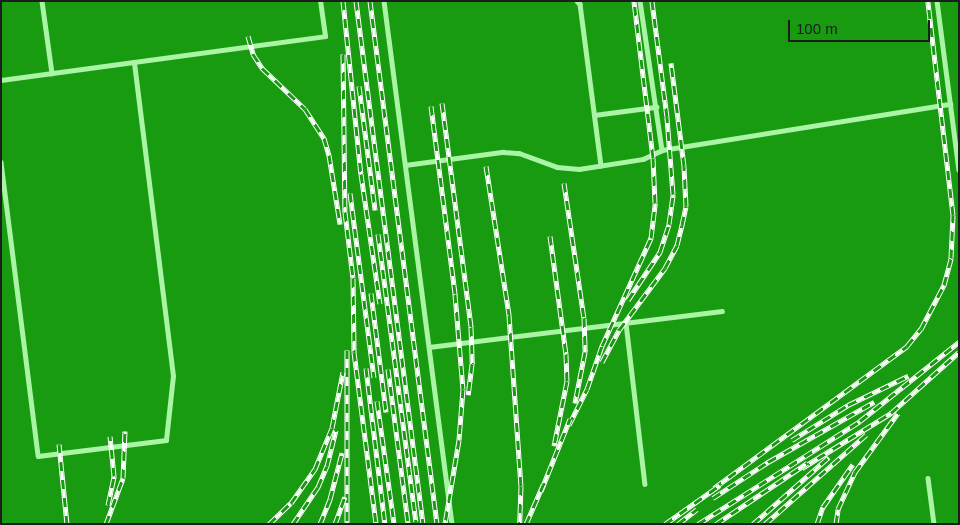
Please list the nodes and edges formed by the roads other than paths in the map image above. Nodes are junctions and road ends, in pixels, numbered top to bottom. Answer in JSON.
{"nodes":[{"id":1,"x":42,"y":1,"type":"edge"},
{"id":2,"x":320,"y":1,"type":"edge"},
{"id":3,"x":384,"y":1,"type":"edge"},
{"id":4,"x":577,"y":1,"type":"edge"},
{"id":5,"x":640,"y":1,"type":"edge"},
{"id":6,"x":937,"y":1,"type":"edge"},
{"id":7,"x":134,"y":62,"type":"junction"},
{"id":8,"x":52,"y":73,"type":"junction"},
{"id":9,"x":1,"y":80,"type":"edge"},
{"id":10,"x":950,"y":104,"type":"junction"},
{"id":11,"x":656,"y":107,"type":"junction"},
{"id":12,"x":594,"y":115,"type":"junction"},
{"id":13,"x":662,"y":150,"type":"junction"},
{"id":14,"x":1,"y":162,"type":"edge"},
{"id":15,"x":405,"y":165,"type":"junction"},
{"id":16,"x":601,"y":166,"type":"junction"},
{"id":17,"x":959,"y":170,"type":"edge"},
{"id":18,"x":722,"y":311,"type":"dead end"},
{"id":19,"x":626,"y":322,"type":"junction"},
{"id":20,"x":429,"y":347,"type":"junction"},
{"id":21,"x":928,"y":478,"type":"dead end"},
{"id":22,"x":645,"y":484,"type":"dead end"},
{"id":23,"x":452,"y":524,"type":"edge"},
{"id":24,"x":934,"y":524,"type":"edge"}],
"edges":[{"from":1,"to":8,"type":"lane"},
{"from":2,"to":7,"type":"lane"},
{"from":3,"to":15,"type":"lane"},
{"from":4,"to":12,"type":"lane"},
{"from":5,"to":11,"type":"lane"},
{"from":6,"to":10,"type":"lane"},
{"from":7,"to":8,"type":"lane"},
{"from":7,"to":14,"type":"lane"},
{"from":8,"to":9,"type":"lane"},
{"from":10,"to":13,"type":"lane"},
{"from":10,"to":17,"type":"lane"},
{"from":11,"to":12,"type":"lane"},
{"from":11,"to":13,"type":"lane"},
{"from":12,"to":16,"type":"lane"},
{"from":13,"to":16,"type":"lane"},
{"from":15,"to":16,"type":"lane"},
{"from":15,"to":20,"type":"lane"},
{"from":18,"to":19,"type":"lane"},
{"from":19,"to":20,"type":"lane"},
{"from":19,"to":22,"type":"lane"},
{"from":20,"to":23,"type":"lane"},
{"from":21,"to":24,"type":"lane"}]}
